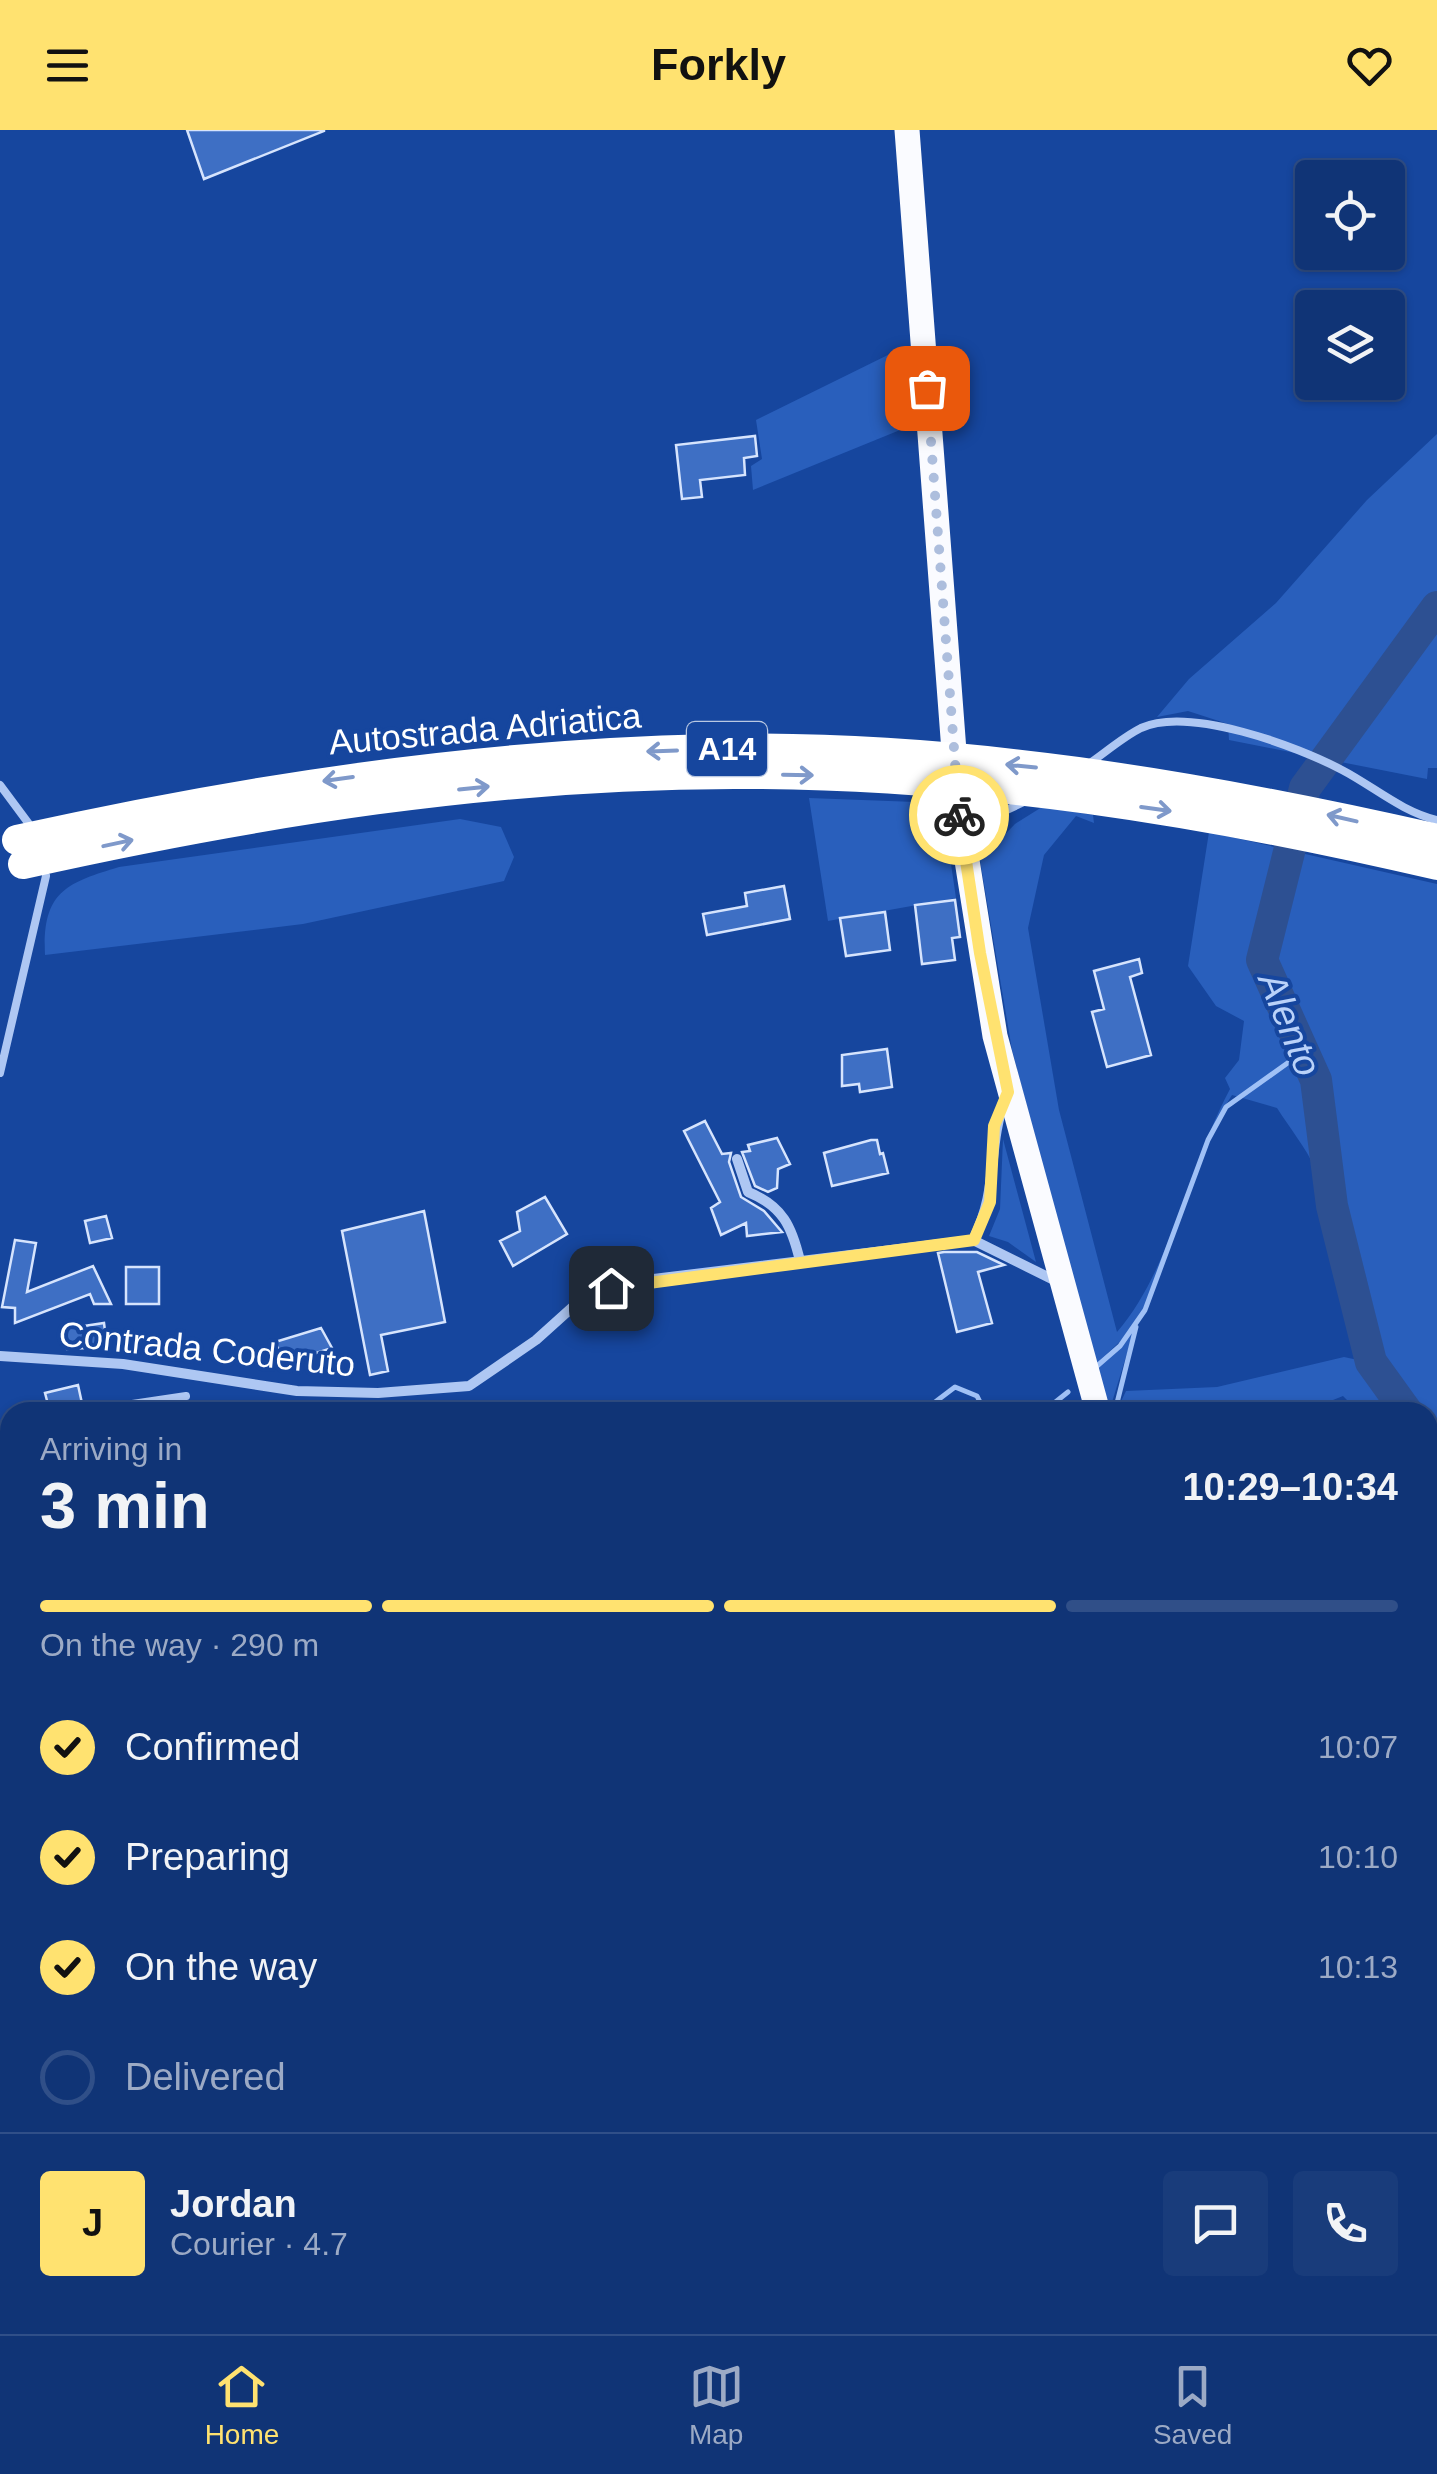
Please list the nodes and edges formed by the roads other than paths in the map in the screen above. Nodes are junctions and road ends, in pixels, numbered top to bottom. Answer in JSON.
{"nodes":[{"id":1,"x":907,"y":130,"type":"edge"},
{"id":2,"x":1067,"y":778,"type":"dead end"},
{"id":3,"x":0,"y":785,"type":"edge"},
{"id":4,"x":1052,"y":788,"type":"dead end"},
{"id":5,"x":1437,"y":820,"type":"edge"},
{"id":6,"x":1437,"y":839,"type":"edge"},
{"id":7,"x":963,"y":842,"type":"junction"},
{"id":8,"x":29,"y":851,"type":"junction"},
{"id":9,"x":1437,"y":865,"type":"edge"},
{"id":10,"x":0,"y":1074,"type":"edge"},
{"id":11,"x":1008,"y":1092,"type":"junction"},
{"id":12,"x":737,"y":1159,"type":"dead end"},
{"id":13,"x":974,"y":1240,"type":"junction"},
{"id":14,"x":800,"y":1262,"type":"junction"},
{"id":15,"x":1061,"y":1283,"type":"junction"},
{"id":16,"x":0,"y":1356,"type":"edge"},
{"id":17,"x":186,"y":1396,"type":"dead end"},
{"id":18,"x":170,"y":1402,"type":"edge"},
{"id":19,"x":1095,"y":1402,"type":"edge"}],
"edges":[{"from":1,"to":7,"type":"main road"},
{"from":2,"to":5,"type":"lane"},
{"from":3,"to":8,"type":"lane"},
{"from":4,"to":7,"type":"lane"},
{"from":6,"to":8,"type":"highway","name":"Autostrada Adriatica","number":"A14","one_way":true,"bridge":true},
{"from":7,"to":11,"type":"main road"},
{"from":8,"to":9,"type":"highway","name":"Autostrada Adriatica","number":"A14","one_way":true,"bridge":true},
{"from":8,"to":10,"type":"lane"},
{"from":11,"to":13,"type":"street"},
{"from":11,"to":15,"type":"main road"},
{"from":12,"to":14,"type":"street"},
{"from":13,"to":14,"type":"street","name":"Contrada Coderuto"},
{"from":13,"to":15,"type":"street"},
{"from":14,"to":16,"type":"street","name":"Contrada Coderuto"},
{"from":15,"to":19,"type":"main road"},
{"from":17,"to":18,"type":"lane"}]}
